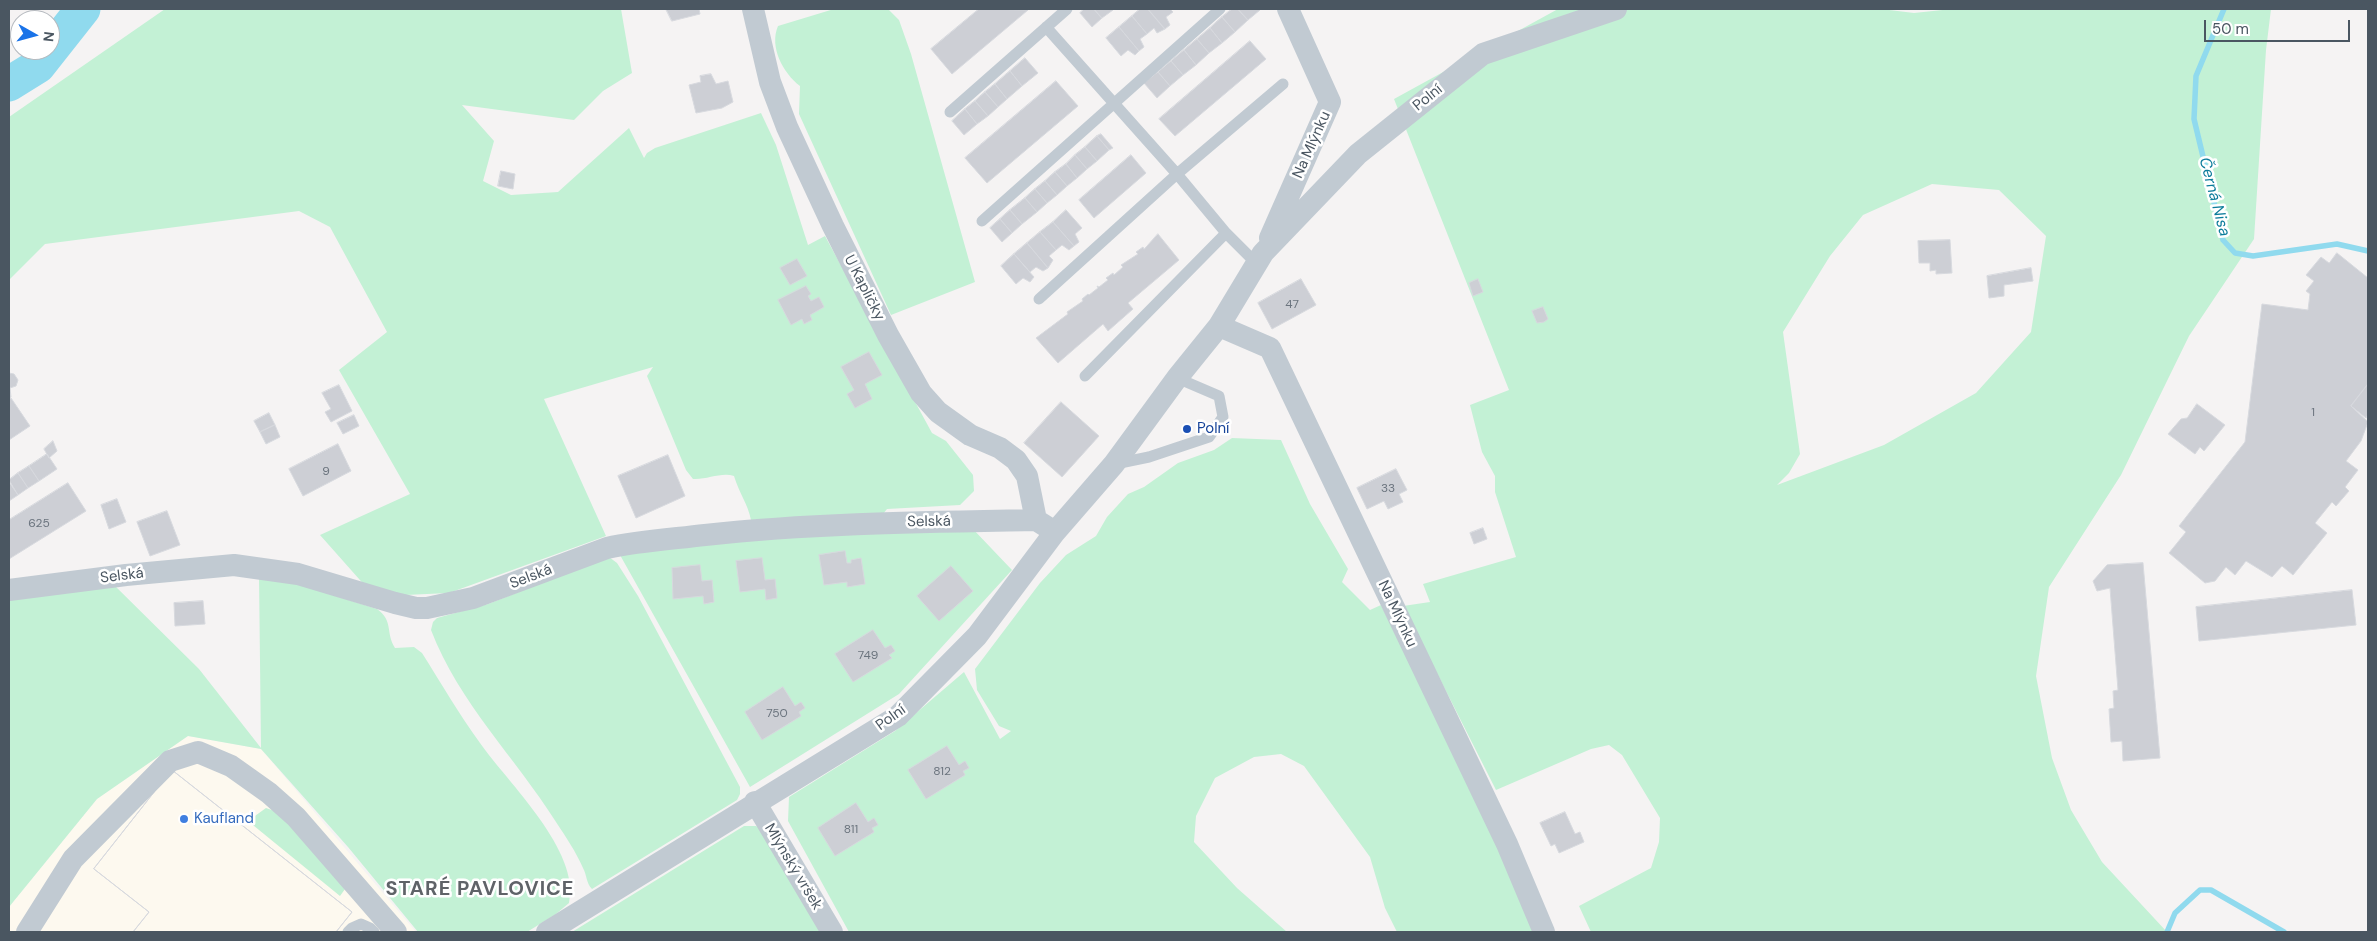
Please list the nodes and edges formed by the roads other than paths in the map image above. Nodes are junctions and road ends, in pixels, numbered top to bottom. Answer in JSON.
{"nodes":[{"id":1,"x":753,"y":9,"type":"edge"},
{"id":2,"x":1068,"y":9,"type":"edge"},
{"id":3,"x":1220,"y":9,"type":"edge"},
{"id":4,"x":1288,"y":9,"type":"edge"},
{"id":5,"x":1616,"y":9,"type":"edge"},
{"id":6,"x":1046,"y":27,"type":"junction"},
{"id":7,"x":1282,"y":84,"type":"dead end"},
{"id":8,"x":1114,"y":104,"type":"junction"},
{"id":9,"x":950,"y":112,"type":"dead end"},
{"id":10,"x":1177,"y":174,"type":"junction"},
{"id":11,"x":982,"y":222,"type":"dead end"},
{"id":12,"x":1226,"y":233,"type":"junction"},
{"id":13,"x":1260,"y":258,"type":"junction"},
{"id":14,"x":1039,"y":299,"type":"dead end"},
{"id":15,"x":1219,"y":326,"type":"junction"},
{"id":16,"x":1085,"y":376,"type":"dead end"},
{"id":17,"x":1177,"y":378,"type":"junction"},
{"id":18,"x":1114,"y":464,"type":"junction"},
{"id":19,"x":1036,"y":520,"type":"junction"},
{"id":20,"x":1055,"y":532,"type":"junction"},
{"id":21,"x":9,"y":590,"type":"edge"},
{"id":22,"x":755,"y":802,"type":"junction"},
{"id":23,"x":27,"y":932,"type":"edge"},
{"id":24,"x":348,"y":932,"type":"edge"},
{"id":25,"x":374,"y":932,"type":"edge"},
{"id":26,"x":396,"y":932,"type":"edge"},
{"id":27,"x":547,"y":932,"type":"edge"},
{"id":28,"x":832,"y":932,"type":"edge"},
{"id":29,"x":1544,"y":932,"type":"edge"}],
"edges":[{"from":1,"to":19,"type":"street","name":"U Kapličky"},
{"from":2,"to":6,"type":"lane"},
{"from":3,"to":8,"type":"lane"},
{"from":4,"to":13,"type":"street","name":"Na Mlýnku"},
{"from":5,"to":13,"type":"street","name":"Polní"},
{"from":6,"to":8,"type":"lane"},
{"from":6,"to":9,"type":"lane"},
{"from":7,"to":10,"type":"lane"},
{"from":8,"to":10,"type":"lane"},
{"from":8,"to":11,"type":"lane"},
{"from":10,"to":12,"type":"lane"},
{"from":10,"to":14,"type":"lane"},
{"from":12,"to":13,"type":"lane"},
{"from":12,"to":16,"type":"lane"},
{"from":13,"to":15,"type":"street","name":"Polní"},
{"from":15,"to":17,"type":"street","name":"Polní"},
{"from":15,"to":29,"type":"street","name":"Na Mlýnku"},
{"from":17,"to":18,"type":"street","name":"Polní"},
{"from":17,"to":18,"type":"lane"},
{"from":18,"to":20,"type":"street","name":"Polní"},
{"from":19,"to":20,"type":"street"},
{"from":19,"to":21,"type":"street","name":"Selská"},
{"from":20,"to":22,"type":"street","name":"Polní"},
{"from":22,"to":27,"type":"street","name":"Polní"},
{"from":22,"to":28,"type":"street","name":"Mlýnský vršek"},
{"from":23,"to":26,"type":"street"},
{"from":24,"to":25,"type":"lane"}]}
